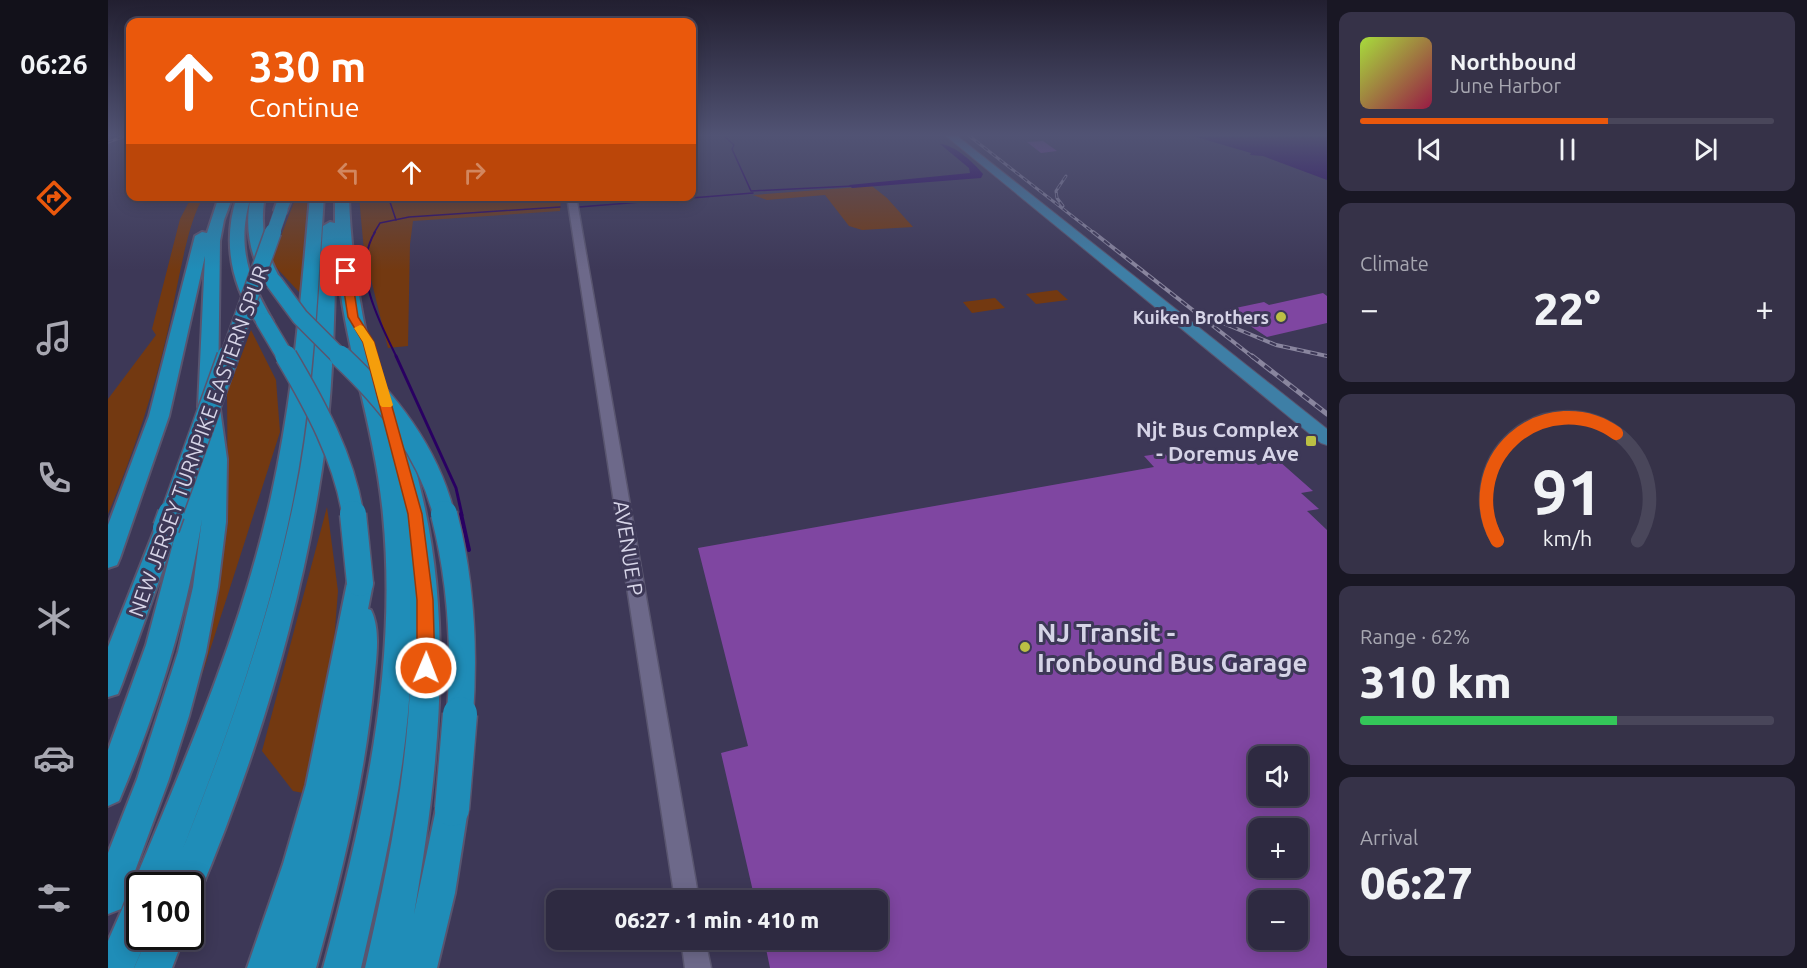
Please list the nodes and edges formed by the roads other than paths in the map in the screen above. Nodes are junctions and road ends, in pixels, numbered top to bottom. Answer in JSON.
{"nodes":[{"id":1,"x":1006,"y":180,"type":"edge"},
{"id":2,"x":221,"y":201,"type":"edge"},
{"id":3,"x":223,"y":201,"type":"edge"},
{"id":4,"x":243,"y":201,"type":"edge"},
{"id":5,"x":257,"y":201,"type":"edge"},
{"id":6,"x":316,"y":201,"type":"edge"},
{"id":7,"x":331,"y":201,"type":"edge"},
{"id":8,"x":342,"y":201,"type":"edge"},
{"id":9,"x":572,"y":201,"type":"edge"},
{"id":10,"x":283,"y":203,"type":"edge"},
{"id":11,"x":353,"y":317,"type":"junction"},
{"id":12,"x":210,"y":398,"type":"junction"},
{"id":13,"x":1327,"y":439,"type":"edge"},
{"id":14,"x":108,"y":558,"type":"edge"},
{"id":15,"x":360,"y":583,"type":"junction"},
{"id":16,"x":137,"y":593,"type":"junction"},
{"id":17,"x":108,"y":653,"type":"edge"},
{"id":18,"x":108,"y":684,"type":"edge"},
{"id":19,"x":108,"y":790,"type":"edge"},
{"id":20,"x":156,"y":872,"type":"edge"},
{"id":21,"x":191,"y":872,"type":"edge"},
{"id":22,"x":685,"y":890,"type":"edge"},
{"id":23,"x":108,"y":896,"type":"edge"},
{"id":24,"x":126,"y":943,"type":"edge"},
{"id":25,"x":160,"y":950,"type":"edge"},
{"id":26,"x":695,"y":950,"type":"edge"},
{"id":27,"x":115,"y":968,"type":"edge"},
{"id":28,"x":153,"y":968,"type":"edge"},
{"id":29,"x":266,"y":968,"type":"edge"},
{"id":30,"x":297,"y":968,"type":"edge"},
{"id":31,"x":342,"y":968,"type":"edge"},
{"id":32,"x":384,"y":968,"type":"edge"},
{"id":33,"x":418,"y":968,"type":"edge"},
{"id":34,"x":698,"y":968,"type":"edge"}],
"edges":[{"from":1,"to":13,"type":"main road"},
{"from":2,"to":14,"type":"highway"},
{"from":3,"to":12,"type":"highway"},
{"from":4,"to":15,"type":"highway","bridge":true},
{"from":5,"to":33,"type":"highway","bridge":true},
{"from":6,"to":20,"type":"highway"},
{"from":7,"to":21,"type":"highway"},
{"from":8,"to":11,"type":"highway"},
{"from":9,"to":22,"type":"street","name":"AVENUE P"},
{"from":10,"to":16,"type":"highway","name":"NEW JERSEY TURNPIKE EASTERN SPUR","bridge":true},
{"from":11,"to":31,"type":"highway"},
{"from":11,"to":32,"type":"highway"},
{"from":12,"to":19,"type":"highway"},
{"from":12,"to":23,"type":"highway"},
{"from":15,"to":29,"type":"highway"},
{"from":15,"to":30,"type":"highway"},
{"from":16,"to":17,"type":"highway"},
{"from":16,"to":18,"type":"highway","name":"NEW JERSEY TURNPIKE EASTERN SPUR"},
{"from":24,"to":27,"type":"highway"},
{"from":25,"to":28,"type":"highway"},
{"from":26,"to":34,"type":"street"}]}
